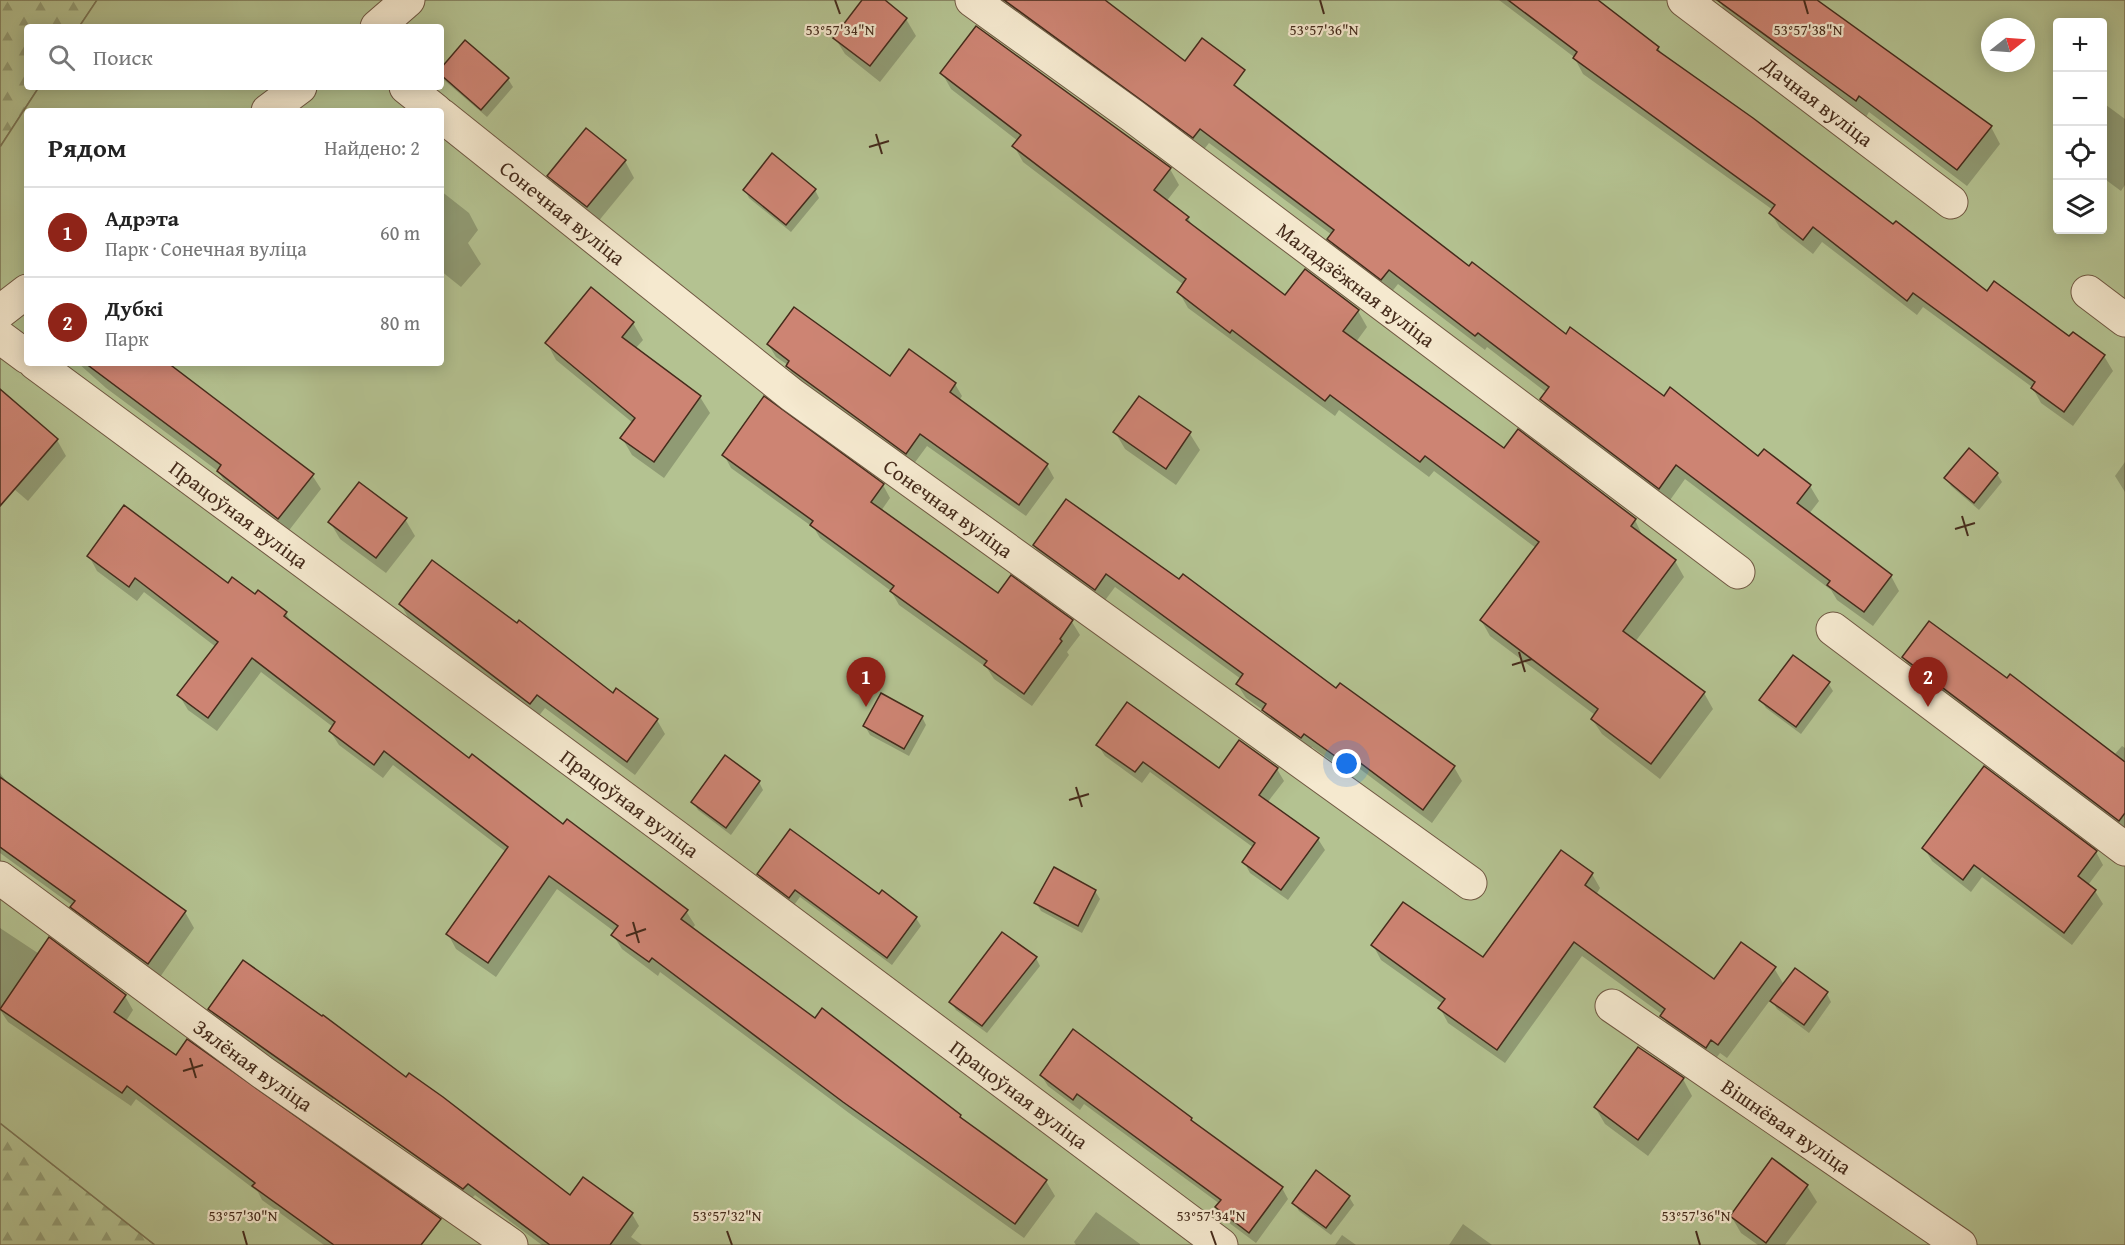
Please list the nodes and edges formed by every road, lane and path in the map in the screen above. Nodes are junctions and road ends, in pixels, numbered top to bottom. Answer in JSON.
{"nodes":[{"id":1,"x":972,"y":0,"type":"edge"},
{"id":2,"x":1684,"y":0,"type":"edge"},
{"id":3,"x":296,"y":90,"type":"edge"},
{"id":4,"x":410,"y":90,"type":"edge"},
{"id":5,"x":272,"y":108,"type":"edge"},
{"id":6,"x":432,"y":108,"type":"edge"},
{"id":7,"x":444,"y":117,"type":"edge"},
{"id":8,"x":1951,"y":202,"type":"dead end"},
{"id":9,"x":2088,"y":292,"type":"dead end"},
{"id":10,"x":24,"y":293,"type":"edge"},
{"id":11,"x":0,"y":312,"type":"edge"},
{"id":12,"x":2125,"y":320,"type":"edge"},
{"id":13,"x":0,"y":337,"type":"edge"},
{"id":14,"x":24,"y":355,"type":"edge"},
{"id":15,"x":39,"y":366,"type":"edge"},
{"id":16,"x":1738,"y":572,"type":"dead end"},
{"id":17,"x":1833,"y":629,"type":"dead end"},
{"id":18,"x":2125,"y":849,"type":"edge"},
{"id":19,"x":0,"y":878,"type":"edge"},
{"id":20,"x":1470,"y":883,"type":"dead end"},
{"id":21,"x":1612,"y":1006,"type":"dead end"},
{"id":22,"x":511,"y":1245,"type":"edge"},
{"id":23,"x":1221,"y":1245,"type":"edge"},
{"id":24,"x":1960,"y":1245,"type":"edge"}],
"edges":[{"from":1,"to":16,"type":"street","name":"Маладзёжная вуліца"},
{"from":2,"to":8,"type":"street","name":"Дачная вуліца"},
{"from":3,"to":5,"type":"street"},
{"from":4,"to":6,"type":"street"},
{"from":7,"to":20,"type":"street","name":"Сонечная вуліца"},
{"from":9,"to":12,"type":"street"},
{"from":10,"to":11,"type":"street"},
{"from":13,"to":14,"type":"street"},
{"from":15,"to":23,"type":"street","name":"Працоўная вуліца"},
{"from":17,"to":18,"type":"street"},
{"from":19,"to":22,"type":"street","name":"Зялёная вуліца"},
{"from":21,"to":24,"type":"street","name":"Вішнёвая вуліца"}]}
